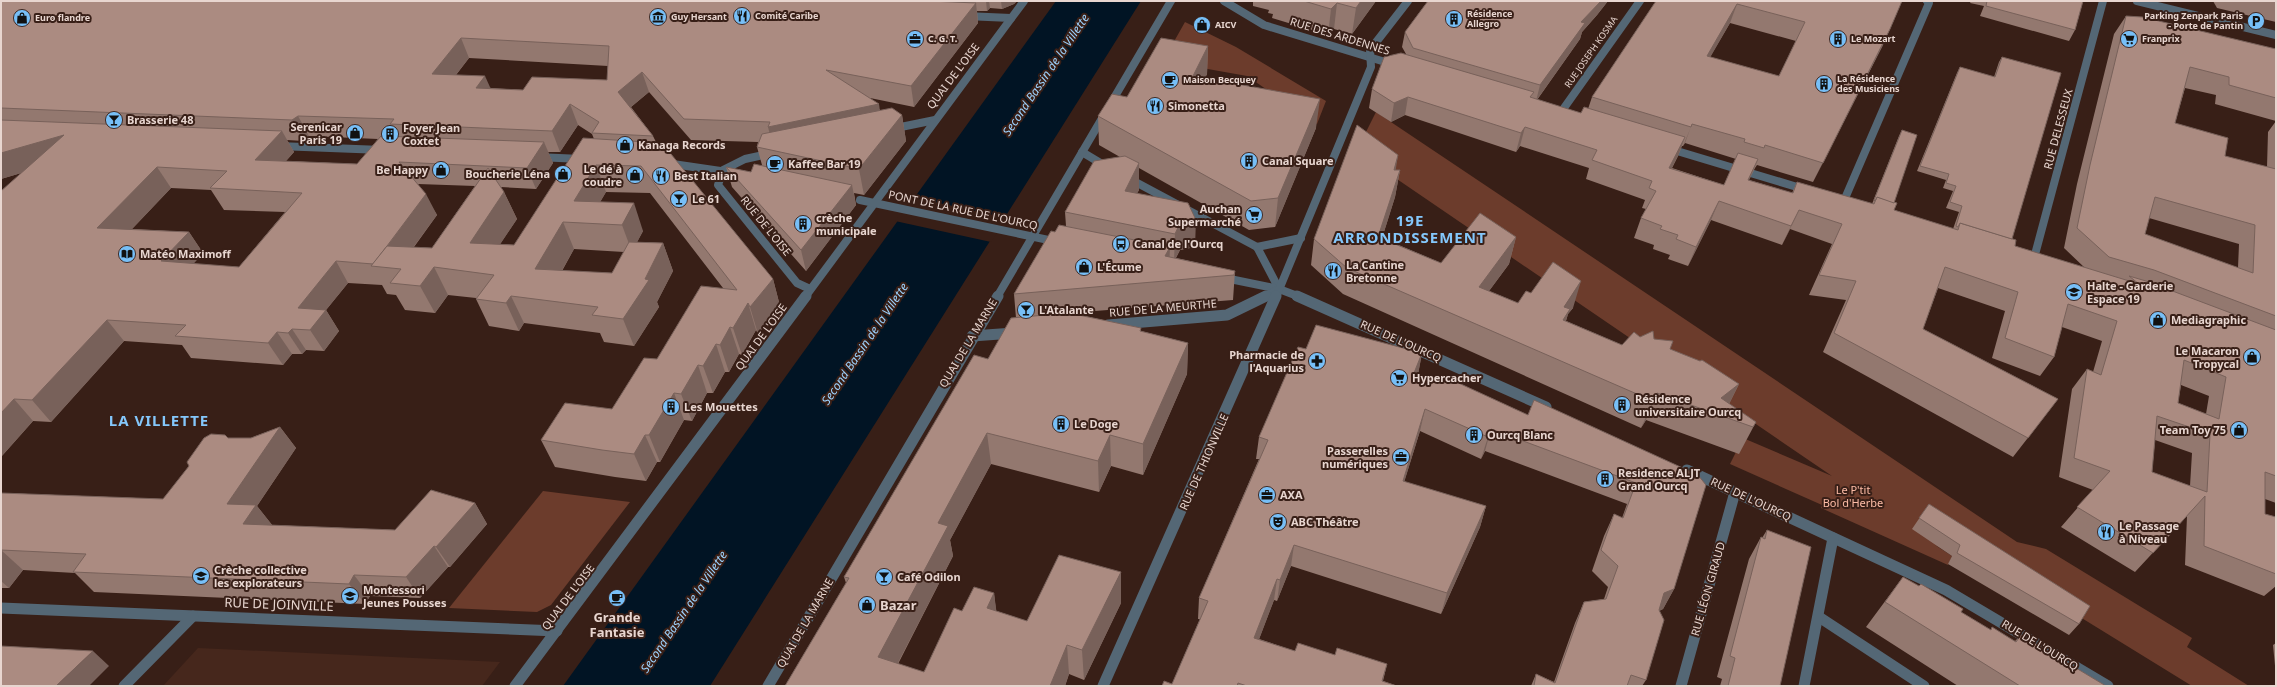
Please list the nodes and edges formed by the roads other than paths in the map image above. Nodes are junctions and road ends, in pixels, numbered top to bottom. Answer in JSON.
{"nodes":[{"id":1,"x":1024,"y":1,"type":"edge"},
{"id":2,"x":1171,"y":1,"type":"edge"},
{"id":3,"x":1224,"y":1,"type":"edge"},
{"id":4,"x":1408,"y":1,"type":"edge"},
{"id":5,"x":1640,"y":1,"type":"edge"},
{"id":6,"x":1927,"y":1,"type":"edge"},
{"id":7,"x":2103,"y":1,"type":"edge"},
{"id":8,"x":2137,"y":1,"type":"edge"},
{"id":9,"x":956,"y":16,"type":"edge"},
{"id":10,"x":1011,"y":18,"type":"junction"},
{"id":11,"x":2276,"y":34,"type":"edge"},
{"id":12,"x":1371,"y":57,"type":"junction"},
{"id":13,"x":1405,"y":68,"type":"edge"},
{"id":14,"x":1559,"y":115,"type":"edge"},
{"id":15,"x":935,"y":120,"type":"junction"},
{"id":16,"x":883,"y":130,"type":"edge"},
{"id":17,"x":1658,"y":145,"type":"edge"},
{"id":18,"x":272,"y":146,"type":"edge"},
{"id":19,"x":392,"y":150,"type":"edge"},
{"id":20,"x":783,"y":151,"type":"edge"},
{"id":21,"x":1082,"y":152,"type":"junction"},
{"id":22,"x":525,"y":156,"type":"edge"},
{"id":23,"x":595,"y":159,"type":"edge"},
{"id":24,"x":658,"y":162,"type":"edge"},
{"id":25,"x":723,"y":170,"type":"junction"},
{"id":26,"x":751,"y":177,"type":"edge"},
{"id":27,"x":1817,"y":193,"type":"edge"},
{"id":28,"x":856,"y":199,"type":"dead end"},
{"id":29,"x":1844,"y":203,"type":"edge"},
{"id":30,"x":1301,"y":238,"type":"junction"},
{"id":31,"x":1065,"y":244,"type":"edge"},
{"id":32,"x":1258,"y":247,"type":"junction"},
{"id":33,"x":2021,"y":258,"type":"edge"},
{"id":34,"x":1209,"y":274,"type":"edge"},
{"id":35,"x":810,"y":289,"type":"junction"},
{"id":36,"x":1279,"y":289,"type":"junction"},
{"id":37,"x":1096,"y":326,"type":"edge"},
{"id":38,"x":1026,"y":332,"type":"edge"},
{"id":39,"x":972,"y":336,"type":"junction"},
{"id":40,"x":1555,"y":410,"type":"edge"},
{"id":41,"x":1678,"y":466,"type":"edge"},
{"id":42,"x":1735,"y":492,"type":"junction"},
{"id":43,"x":1833,"y":538,"type":"junction"},
{"id":44,"x":1,"y":608,"type":"edge"},
{"id":45,"x":194,"y":616,"type":"junction"},
{"id":46,"x":1819,"y":617,"type":"junction"},
{"id":47,"x":557,"y":631,"type":"junction"},
{"id":48,"x":124,"y":686,"type":"edge"},
{"id":49,"x":515,"y":686,"type":"edge"},
{"id":50,"x":768,"y":686,"type":"edge"},
{"id":51,"x":1104,"y":686,"type":"edge"},
{"id":52,"x":1681,"y":686,"type":"edge"},
{"id":53,"x":1804,"y":686,"type":"edge"},
{"id":54,"x":1924,"y":686,"type":"edge"},
{"id":55,"x":2108,"y":686,"type":"edge"}],
"edges":[{"from":1,"to":10,"type":"street","name":"QUAI DE L'OISE"},
{"from":2,"to":21,"type":"street","name":"QUAI DE LA MARNE"},
{"from":3,"to":12,"type":"street","name":"RUE DES ARDENNES"},
{"from":4,"to":12,"type":"street","name":"RUE DE THIONVILLE"},
{"from":5,"to":14,"type":"street","name":"RUE JOSEPH KOSMA"},
{"from":6,"to":29,"type":"street"},
{"from":7,"to":33,"type":"street","name":"RUE DELESSEUX"},
{"from":8,"to":11,"type":"street"},
{"from":9,"to":10,"type":"street"},
{"from":10,"to":15,"type":"street","name":"QUAI DE L'OISE"},
{"from":12,"to":13,"type":"street","name":"RUE DES ARDENNES"},
{"from":12,"to":30,"type":"street","name":"RUE DE THIONVILLE"},
{"from":15,"to":16,"type":"street"},
{"from":15,"to":35,"type":"street","name":"QUAI DE L'OISE"},
{"from":17,"to":27,"type":"street"},
{"from":18,"to":19,"type":"street"},
{"from":20,"to":25,"type":"street"},
{"from":21,"to":32,"type":"street"},
{"from":21,"to":39,"type":"street","name":"QUAI DE LA MARNE"},
{"from":22,"to":23,"type":"street"},
{"from":24,"to":25,"type":"street"},
{"from":25,"to":26,"type":"street"},
{"from":25,"to":35,"type":"street","name":"RUE DE L'OISE"},
{"from":28,"to":31,"type":"street","name":"PONT DE LA RUE DE L'OURCQ","bridge":true},
{"from":30,"to":32,"type":"street"},
{"from":30,"to":36,"type":"street","name":"RUE DE THIONVILLE"},
{"from":32,"to":36,"type":"street"},
{"from":34,"to":36,"type":"street","name":"RUE DE L'OURCQ"},
{"from":35,"to":47,"type":"street","name":"QUAI DE L'OISE"},
{"from":36,"to":37,"type":"street","name":"RUE DE LA MEURTHE"},
{"from":36,"to":40,"type":"street","name":"RUE DE L'OURCQ"},
{"from":36,"to":51,"type":"street","name":"RUE DE THIONVILLE"},
{"from":38,"to":39,"type":"street"},
{"from":39,"to":50,"type":"street","name":"QUAI DE LA MARNE"},
{"from":41,"to":42,"type":"street","name":"RUE DE L'OURCQ"},
{"from":42,"to":43,"type":"street","name":"RUE DE L'OURCQ"},
{"from":42,"to":52,"type":"street","name":"RUE LÉON GIRAUD"},
{"from":43,"to":46,"type":"street"},
{"from":43,"to":55,"type":"street","name":"RUE DE L'OURCQ"},
{"from":44,"to":45,"type":"street","name":"RUE DE JOINVILLE"},
{"from":45,"to":47,"type":"street","name":"RUE DE JOINVILLE"},
{"from":45,"to":48,"type":"street"},
{"from":46,"to":53,"type":"street"},
{"from":46,"to":54,"type":"street"},
{"from":47,"to":49,"type":"street","name":"QUAI DE L'OISE"}]}
